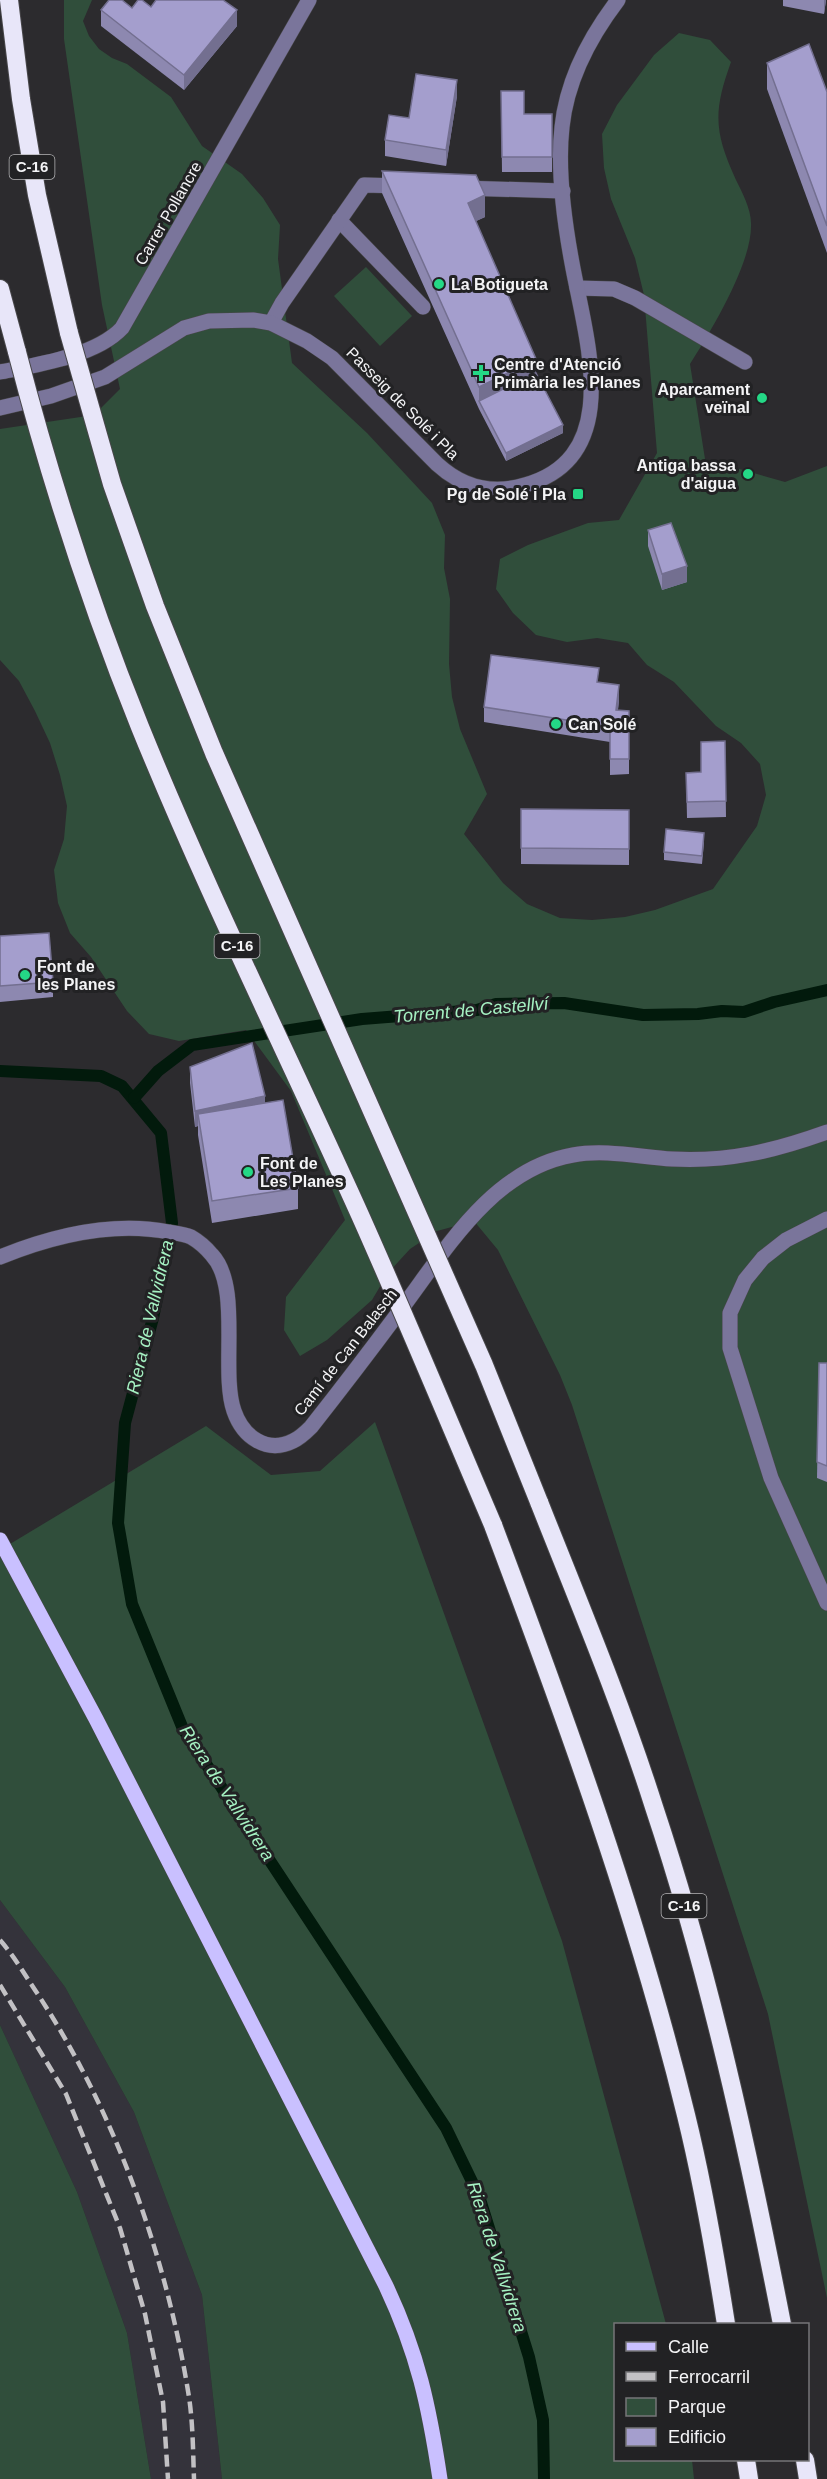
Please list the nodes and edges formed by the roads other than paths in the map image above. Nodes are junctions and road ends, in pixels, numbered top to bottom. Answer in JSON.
{"nodes":[{"id":1,"x":9,"y":0,"type":"edge"},
{"id":2,"x":309,"y":0,"type":"edge"},
{"id":3,"x":618,"y":0,"type":"edge"},
{"id":4,"x":422,"y":187,"type":"edge"},
{"id":5,"x":446,"y":188,"type":"edge"},
{"id":6,"x":563,"y":191,"type":"junction"},
{"id":7,"x":339,"y":220,"type":"junction"},
{"id":8,"x":577,"y":288,"type":"junction"},
{"id":9,"x":0,"y":289,"type":"edge"},
{"id":10,"x":423,"y":307,"type":"dead end"},
{"id":11,"x":271,"y":323,"type":"junction"},
{"id":12,"x":745,"y":362,"type":"dead end"},
{"id":13,"x":0,"y":372,"type":"edge"},
{"id":14,"x":0,"y":408,"type":"edge"},
{"id":15,"x":827,"y":1132,"type":"edge"},
{"id":16,"x":827,"y":1219,"type":"edge"},
{"id":17,"x":0,"y":1257,"type":"edge"},
{"id":18,"x":0,"y":1540,"type":"edge"},
{"id":19,"x":827,"y":1603,"type":"edge"},
{"id":20,"x":726,"y":2323,"type":"edge"},
{"id":21,"x":782,"y":2323,"type":"edge"},
{"id":22,"x":746,"y":2461,"type":"edge"},
{"id":23,"x":806,"y":2461,"type":"edge"},
{"id":24,"x":440,"y":2479,"type":"edge"},
{"id":25,"x":749,"y":2479,"type":"edge"},
{"id":26,"x":808,"y":2479,"type":"edge"}],
"edges":[{"from":1,"to":21,"type":"highway","number":"C-16","bridge":true},
{"from":2,"to":13,"type":"street","name":"Carrer Pollancre"},
{"from":3,"to":6,"type":"street","name":"Passeig de Solé i Pla"},
{"from":4,"to":7,"type":"street"},
{"from":5,"to":6,"type":"street"},
{"from":6,"to":8,"type":"street","name":"Passeig de Solé i Pla"},
{"from":7,"to":10,"type":"street"},
{"from":7,"to":11,"type":"street"},
{"from":8,"to":11,"type":"street","name":"Passeig de Solé i Pla"},
{"from":8,"to":12,"type":"street"},
{"from":9,"to":20,"type":"highway","number":"C-16","bridge":true},
{"from":11,"to":14,"type":"street","name":"Passeig de Solé i Pla"},
{"from":15,"to":17,"type":"street","name":"Camí de Can Balasch"},
{"from":16,"to":19,"type":"street"},
{"from":18,"to":24,"type":"main road"},
{"from":22,"to":25,"type":"highway"},
{"from":23,"to":26,"type":"highway"}]}
